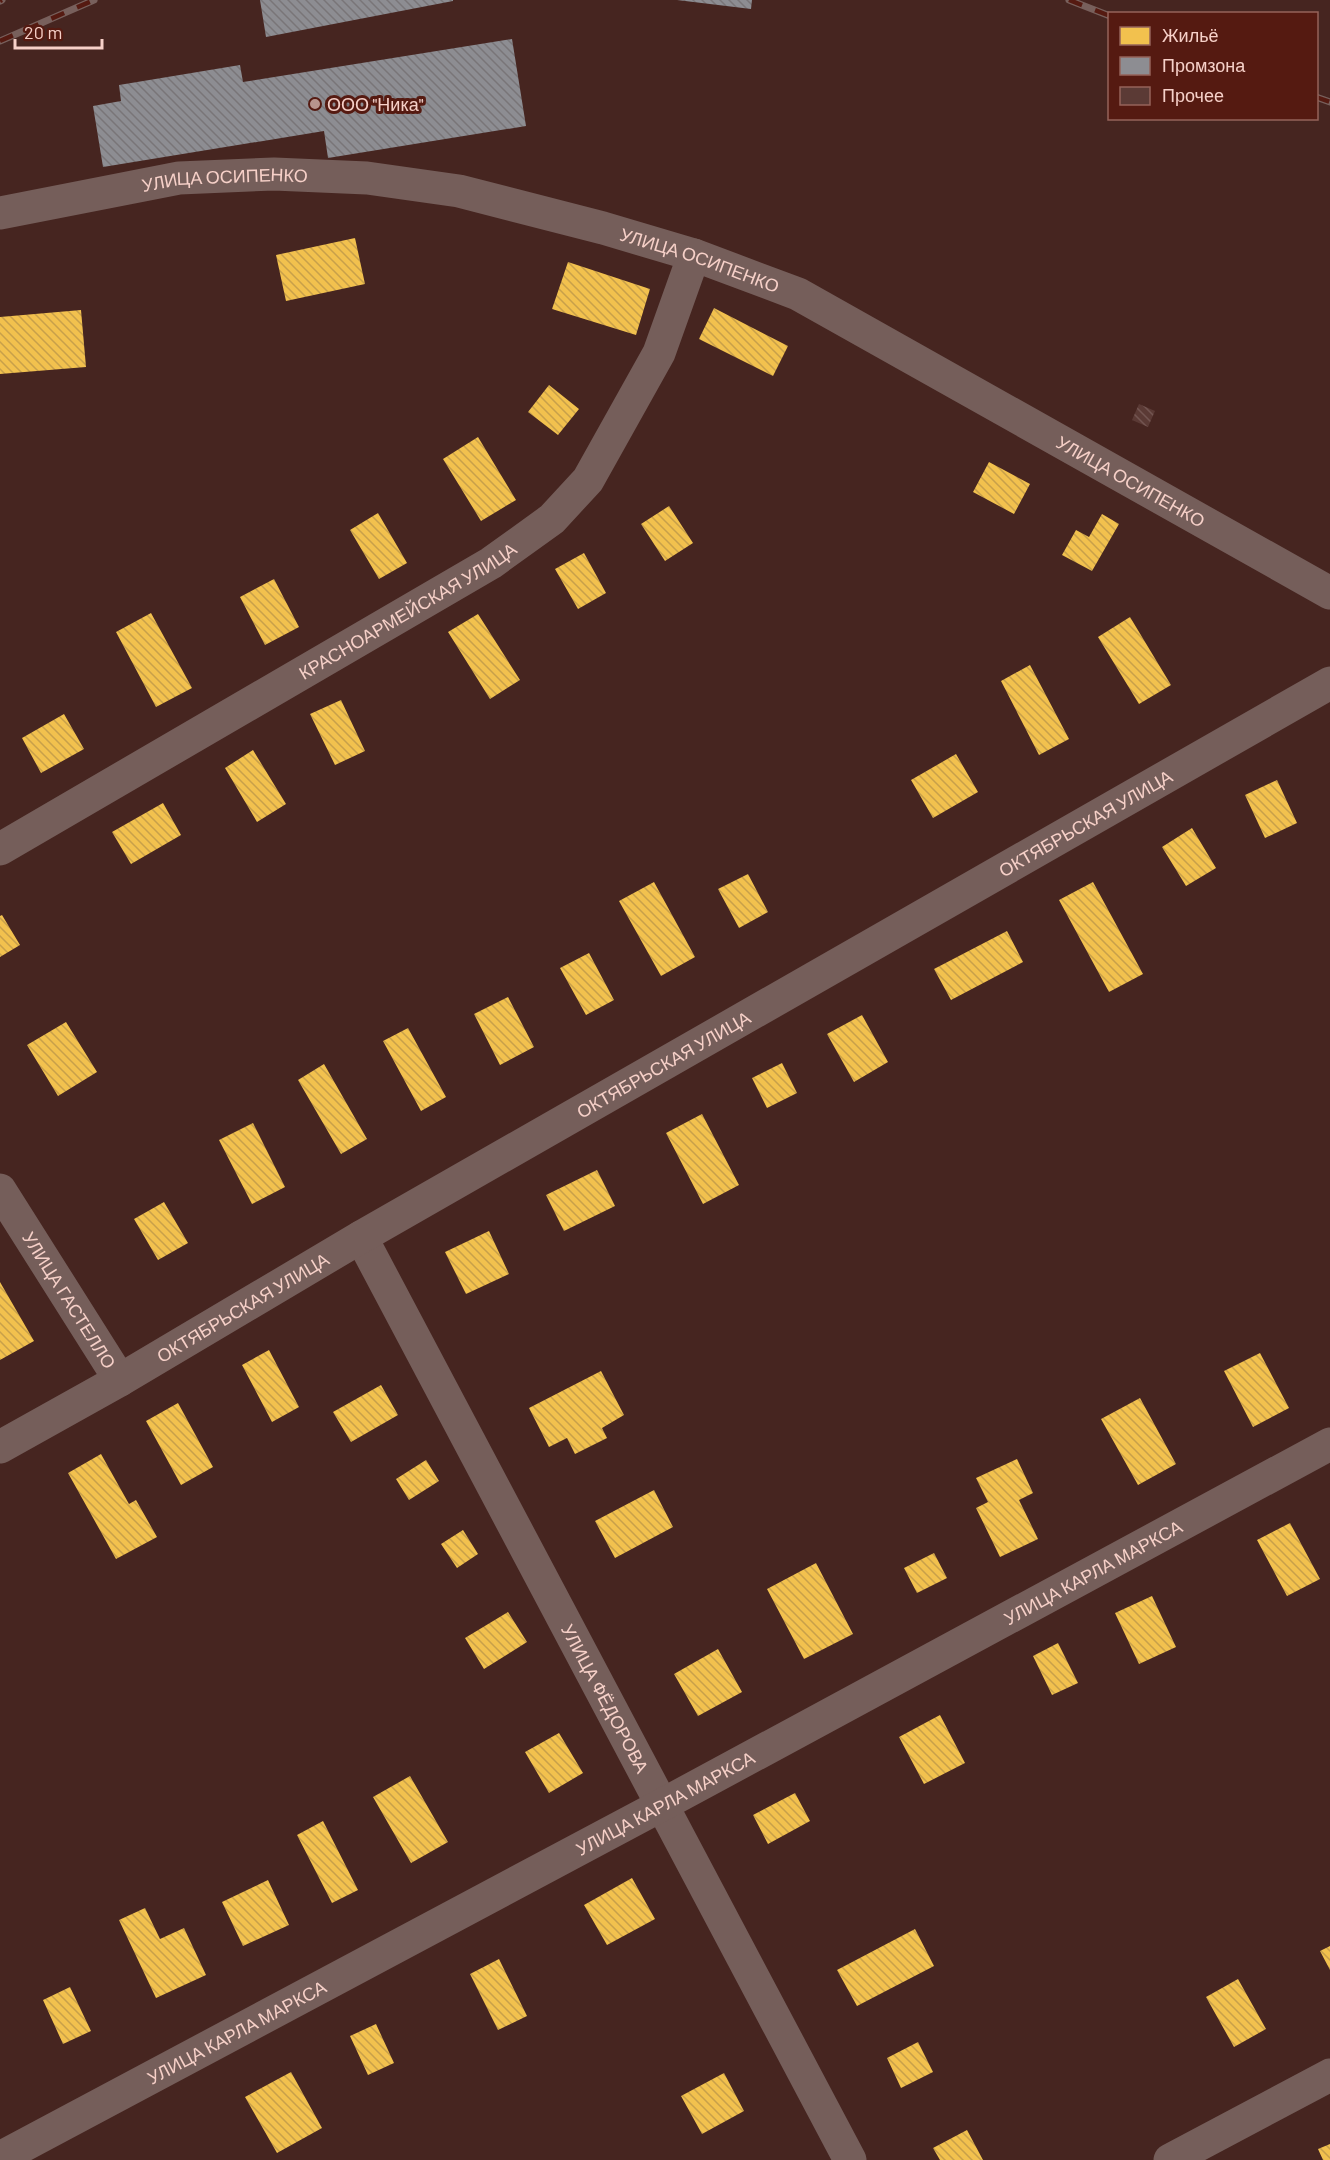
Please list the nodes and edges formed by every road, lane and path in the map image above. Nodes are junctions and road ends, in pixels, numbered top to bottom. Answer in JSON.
{"nodes":[{"id":1,"x":0,"y":213,"type":"edge"},
{"id":2,"x":694,"y":255,"type":"junction"},
{"id":3,"x":1330,"y":593,"type":"edge"},
{"id":4,"x":1330,"y":683,"type":"edge"},
{"id":5,"x":0,"y":849,"type":"edge"},
{"id":6,"x":0,"y":1190,"type":"edge"},
{"id":7,"x":361,"y":1237,"type":"junction"},
{"id":8,"x":120,"y":1380,"type":"junction"},
{"id":9,"x":1330,"y":1444,"type":"edge"},
{"id":10,"x":0,"y":1447,"type":"edge"},
{"id":11,"x":660,"y":1806,"type":"junction"},
{"id":12,"x":1330,"y":2075,"type":"edge"},
{"id":13,"x":0,"y":2158,"type":"edge"},
{"id":14,"x":850,"y":2160,"type":"edge"},
{"id":15,"x":1170,"y":2160,"type":"edge"}],
"edges":[{"from":1,"to":2,"type":"street","name":"УЛИЦА ОСИПЕНКО"},
{"from":2,"to":3,"type":"street","name":"УЛИЦА ОСИПЕНКО"},
{"from":2,"to":5,"type":"street","name":"КРАСНОАРМЕЙСКАЯ УЛИЦА"},
{"from":4,"to":7,"type":"street","name":"ОКТЯБРЬСКАЯ УЛИЦА"},
{"from":6,"to":8,"type":"street","name":"УЛИЦА ГАСТЕЛЛО"},
{"from":7,"to":8,"type":"street","name":"ОКТЯБРЬСКАЯ УЛИЦА"},
{"from":7,"to":11,"type":"street","name":"УЛИЦА ФЁДОРОВА"},
{"from":8,"to":10,"type":"street","name":"ОКТЯБРЬСКАЯ УЛИЦА"},
{"from":9,"to":11,"type":"street","name":"УЛИЦА КАРЛА МАРКСА"},
{"from":11,"to":13,"type":"street","name":"УЛИЦА КАРЛА МАРКСА"},
{"from":11,"to":14,"type":"street","name":"УЛИЦА ФЁДОРОВА"},
{"from":12,"to":15,"type":"street"}]}
